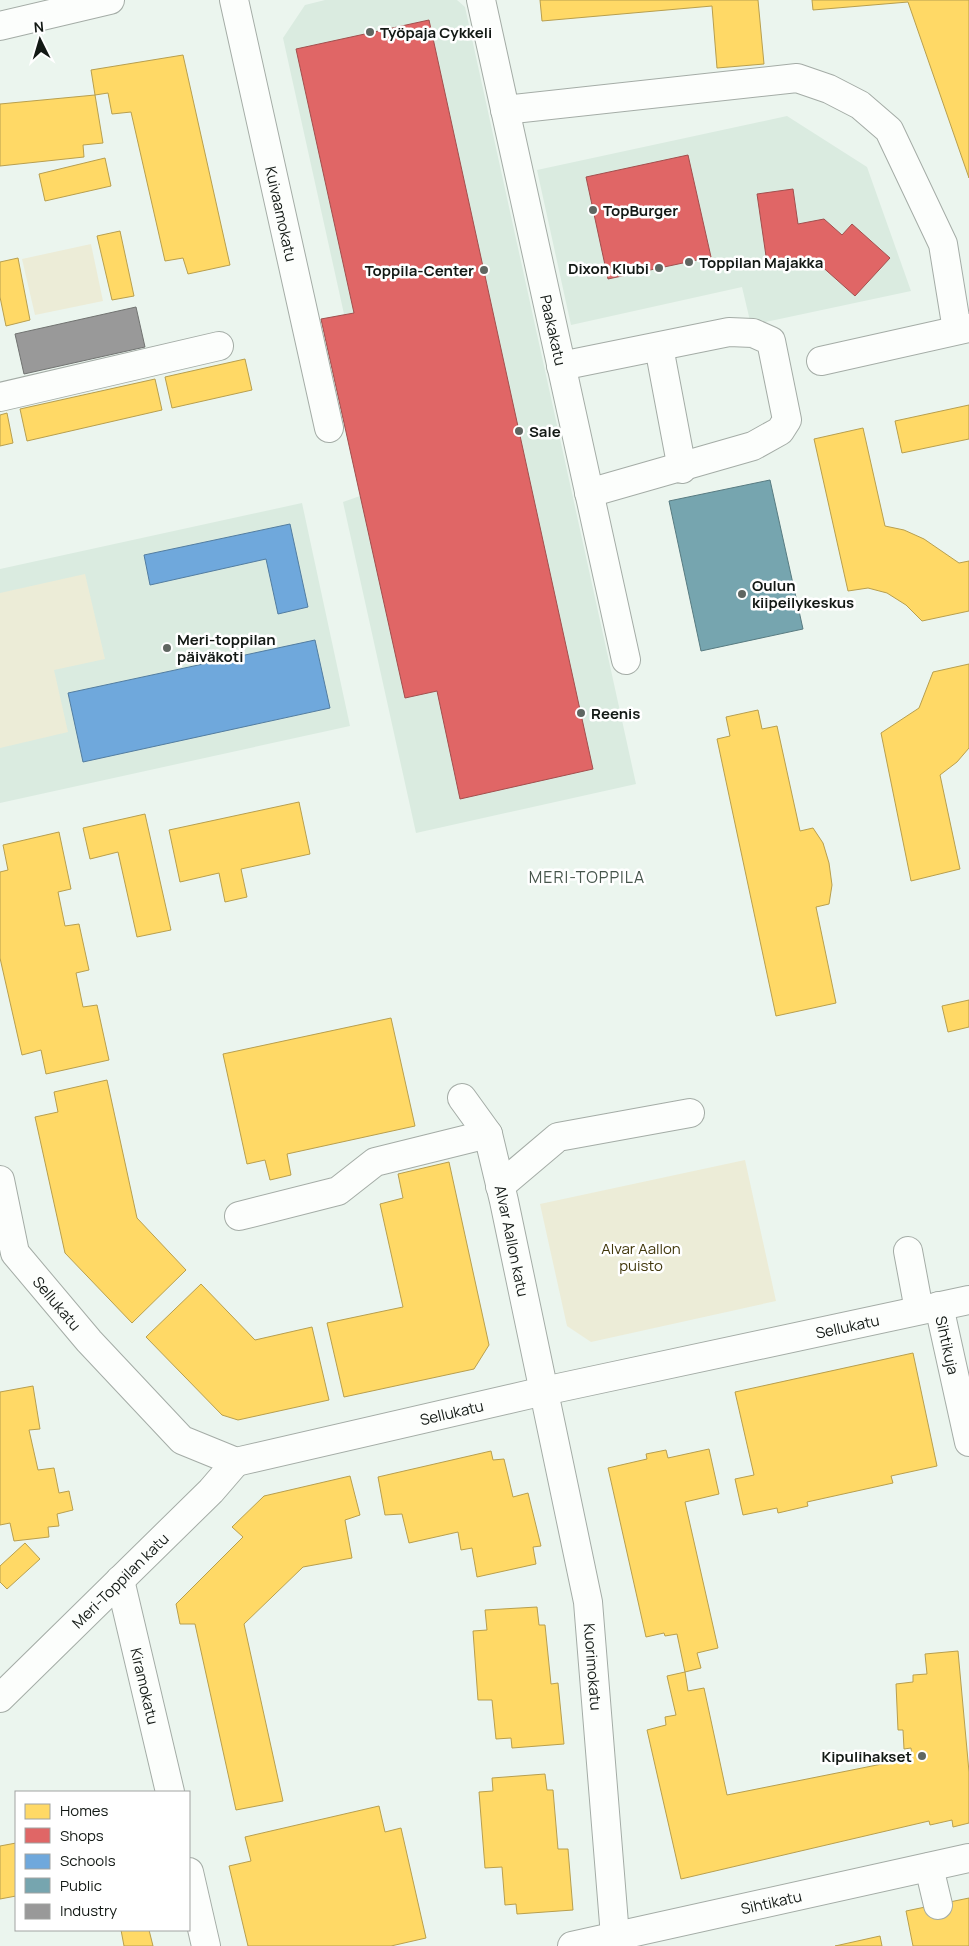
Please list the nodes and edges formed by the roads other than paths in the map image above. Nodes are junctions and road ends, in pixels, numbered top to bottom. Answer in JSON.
{"nodes":[{"id":1,"x":110,"y":0,"type":"edge"},
{"id":2,"x":234,"y":0,"type":"edge"},
{"id":3,"x":481,"y":0,"type":"edge"},
{"id":4,"x":0,"y":26,"type":"edge"},
{"id":5,"x":505,"y":110,"type":"junction"},
{"id":6,"x":963,"y":329,"type":"edge"},
{"id":7,"x":219,"y":346,"type":"dead end"},
{"id":8,"x":658,"y":347,"type":"junction"},
{"id":9,"x":821,"y":361,"type":"dead end"},
{"id":10,"x":561,"y":366,"type":"junction"},
{"id":11,"x":0,"y":397,"type":"edge"},
{"id":12,"x":329,"y":428,"type":"dead end"},
{"id":13,"x":682,"y":469,"type":"junction"},
{"id":14,"x":589,"y":493,"type":"junction"},
{"id":15,"x":626,"y":660,"type":"dead end"},
{"id":16,"x":462,"y":1098,"type":"dead end"},
{"id":17,"x":690,"y":1113,"type":"dead end"},
{"id":18,"x":488,"y":1134,"type":"junction"},
{"id":19,"x":0,"y":1180,"type":"edge"},
{"id":20,"x":500,"y":1186,"type":"junction"},
{"id":21,"x":239,"y":1216,"type":"dead end"},
{"id":22,"x":908,"y":1251,"type":"dead end"},
{"id":23,"x":969,"y":1300,"type":"edge"},
{"id":24,"x":929,"y":1308,"type":"junction"},
{"id":25,"x":544,"y":1390,"type":"junction"},
{"id":26,"x":969,"y":1442,"type":"edge"},
{"id":27,"x":236,"y":1462,"type":"junction"},
{"id":28,"x":120,"y":1580,"type":"junction"},
{"id":29,"x":0,"y":1698,"type":"edge"},
{"id":30,"x":170,"y":1791,"type":"edge"},
{"id":31,"x":969,"y":1858,"type":"edge"},
{"id":32,"x":929,"y":1867,"type":"junction"},
{"id":33,"x":190,"y":1876,"type":"edge"},
{"id":34,"x":938,"y":1904,"type":"dead end"},
{"id":35,"x":616,"y":1941,"type":"edge"},
{"id":36,"x":206,"y":1946,"type":"edge"},
{"id":37,"x":572,"y":1946,"type":"edge"}],
"edges":[{"from":1,"to":4,"type":"street"},
{"from":2,"to":12,"type":"street","name":"Kuivaamokatu"},
{"from":3,"to":5,"type":"street","name":"Paakakatu"},
{"from":5,"to":6,"type":"street"},
{"from":5,"to":10,"type":"street","name":"Paakakatu"},
{"from":6,"to":9,"type":"street"},
{"from":7,"to":11,"type":"street"},
{"from":8,"to":10,"type":"street"},
{"from":8,"to":13,"type":"street"},
{"from":8,"to":13,"type":"street"},
{"from":10,"to":14,"type":"street","name":"Paakakatu"},
{"from":13,"to":14,"type":"street"},
{"from":14,"to":15,"type":"street","name":"Paakakatu"},
{"from":16,"to":18,"type":"street","name":"Alvar Aallon katu"},
{"from":17,"to":20,"type":"street"},
{"from":18,"to":20,"type":"street","name":"Alvar Aallon katu"},
{"from":18,"to":21,"type":"street"},
{"from":19,"to":27,"type":"street","name":"Sellukatu"},
{"from":20,"to":25,"type":"street","name":"Alvar Aallon katu"},
{"from":22,"to":24,"type":"street","name":"Sihtikuja"},
{"from":23,"to":24,"type":"street","name":"Sellukatu"},
{"from":24,"to":25,"type":"street","name":"Sellukatu"},
{"from":24,"to":26,"type":"street","name":"Sihtikuja"},
{"from":25,"to":27,"type":"street","name":"Sellukatu"},
{"from":25,"to":35,"type":"street","name":"Kuorimokatu"},
{"from":27,"to":28,"type":"street","name":"Meri-Toppilan katu"},
{"from":28,"to":29,"type":"street","name":"Meri-Toppilan katu"},
{"from":28,"to":30,"type":"street","name":"Kiramokatu"},
{"from":31,"to":32,"type":"street","name":"Sihtikatu"},
{"from":32,"to":34,"type":"street"},
{"from":32,"to":35,"type":"street","name":"Sihtikatu"},
{"from":33,"to":36,"type":"street"},
{"from":35,"to":37,"type":"street","name":"Sihtikatu"}]}
